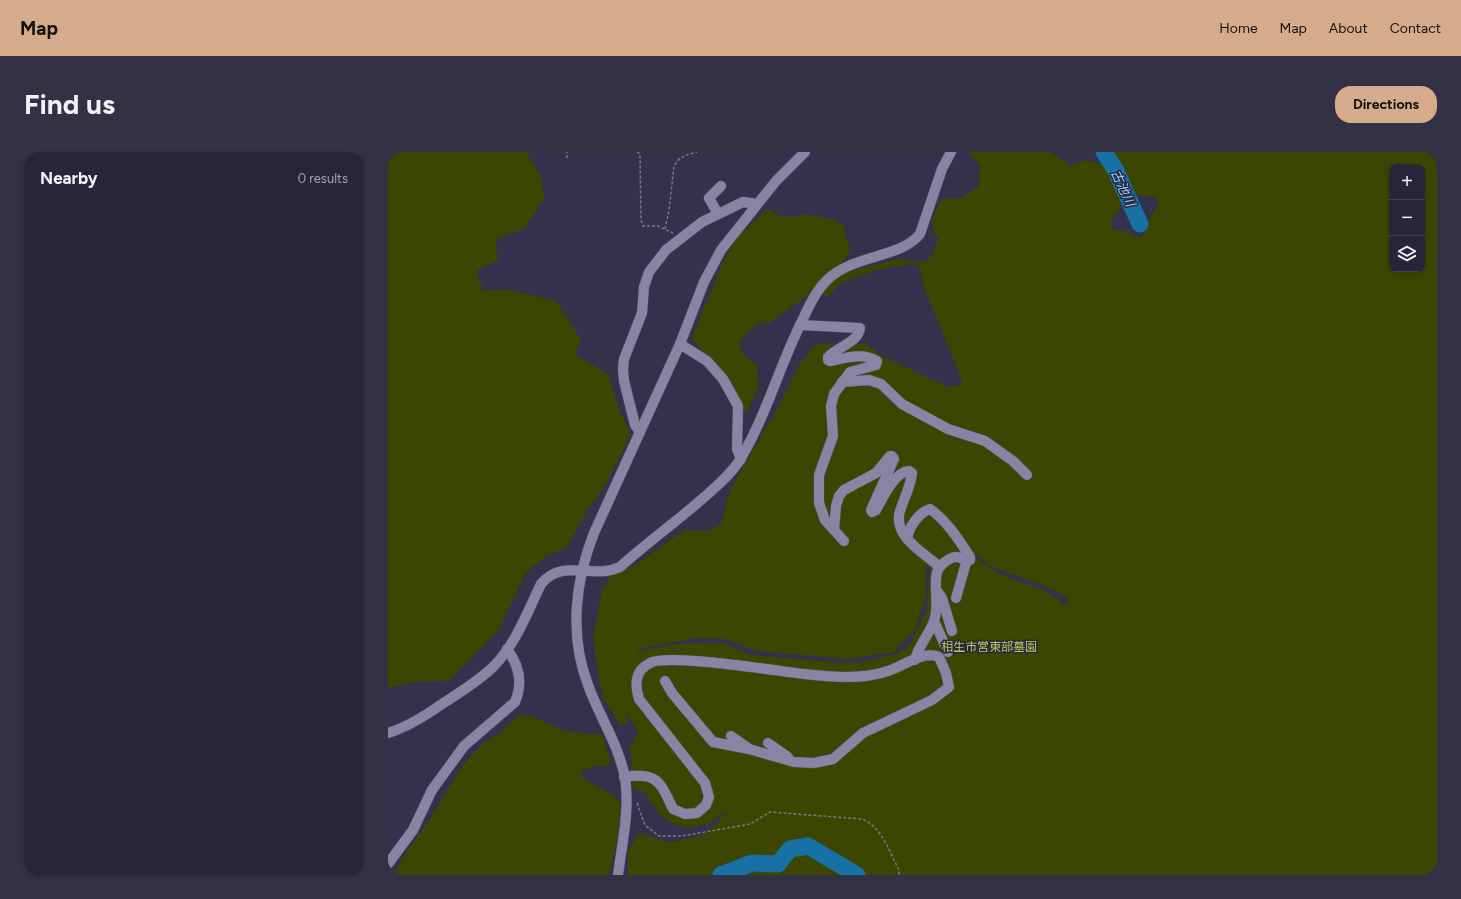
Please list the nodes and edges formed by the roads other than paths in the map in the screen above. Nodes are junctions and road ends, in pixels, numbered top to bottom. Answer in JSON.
{"nodes":[{"id":1,"x":806,"y":152,"type":"edge"},
{"id":2,"x":951,"y":152,"type":"edge"},
{"id":3,"x":721,"y":186,"type":"dead end"},
{"id":4,"x":757,"y":204,"type":"junction"},
{"id":5,"x":718,"y":214,"type":"junction"},
{"id":6,"x":800,"y":325,"type":"junction"},
{"id":7,"x":680,"y":344,"type":"junction"},
{"id":8,"x":842,"y":382,"type":"junction"},
{"id":9,"x":640,"y":432,"type":"junction"},
{"id":10,"x":741,"y":459,"type":"junction"},
{"id":11,"x":1027,"y":476,"type":"dead end"},
{"id":12,"x":834,"y":530,"type":"junction"},
{"id":13,"x":907,"y":539,"type":"junction"},
{"id":14,"x":844,"y":541,"type":"dead end"},
{"id":15,"x":966,"y":562,"type":"junction"},
{"id":16,"x":940,"y":567,"type":"junction"},
{"id":17,"x":583,"y":571,"type":"junction"},
{"id":18,"x":937,"y":590,"type":"junction"},
{"id":19,"x":956,"y":598,"type":"dead end"},
{"id":20,"x":934,"y":621,"type":"junction"},
{"id":21,"x":952,"y":631,"type":"dead end"},
{"id":22,"x":507,"y":650,"type":"junction"},
{"id":23,"x":948,"y":652,"type":"dead end"},
{"id":24,"x":915,"y":660,"type":"junction"},
{"id":25,"x":665,"y":681,"type":"dead end"},
{"id":26,"x":388,"y":733,"type":"edge"},
{"id":27,"x":731,"y":736,"type":"dead end"},
{"id":28,"x":768,"y":743,"type":"dead end"},
{"id":29,"x":749,"y":749,"type":"junction"},
{"id":30,"x":794,"y":762,"type":"junction"},
{"id":31,"x":624,"y":777,"type":"junction"},
{"id":32,"x":388,"y":864,"type":"edge"},
{"id":33,"x":618,"y":875,"type":"edge"}],
"edges":[{"from":1,"to":4,"type":"street"},
{"from":2,"to":6,"type":"street"},
{"from":3,"to":5,"type":"street"},
{"from":4,"to":5,"type":"street"},
{"from":4,"to":7,"type":"street"},
{"from":5,"to":9,"type":"street"},
{"from":6,"to":8,"type":"street"},
{"from":6,"to":10,"type":"street"},
{"from":7,"to":9,"type":"street"},
{"from":7,"to":10,"type":"street"},
{"from":8,"to":11,"type":"street"},
{"from":8,"to":12,"type":"street"},
{"from":9,"to":17,"type":"street"},
{"from":10,"to":17,"type":"street"},
{"from":12,"to":13,"type":"street"},
{"from":12,"to":14,"type":"street"},
{"from":13,"to":15,"type":"street"},
{"from":13,"to":16,"type":"street"},
{"from":15,"to":16,"type":"street"},
{"from":15,"to":19,"type":"street"},
{"from":16,"to":18,"type":"street"},
{"from":17,"to":22,"type":"street"},
{"from":17,"to":31,"type":"street"},
{"from":18,"to":20,"type":"street"},
{"from":18,"to":21,"type":"street"},
{"from":20,"to":23,"type":"street"},
{"from":20,"to":24,"type":"street"},
{"from":22,"to":26,"type":"street"},
{"from":22,"to":32,"type":"street"},
{"from":24,"to":30,"type":"street"},
{"from":24,"to":31,"type":"street"},
{"from":25,"to":29,"type":"street"},
{"from":27,"to":29,"type":"street"},
{"from":28,"to":30,"type":"street"},
{"from":29,"to":30,"type":"street"},
{"from":31,"to":33,"type":"street"}]}
